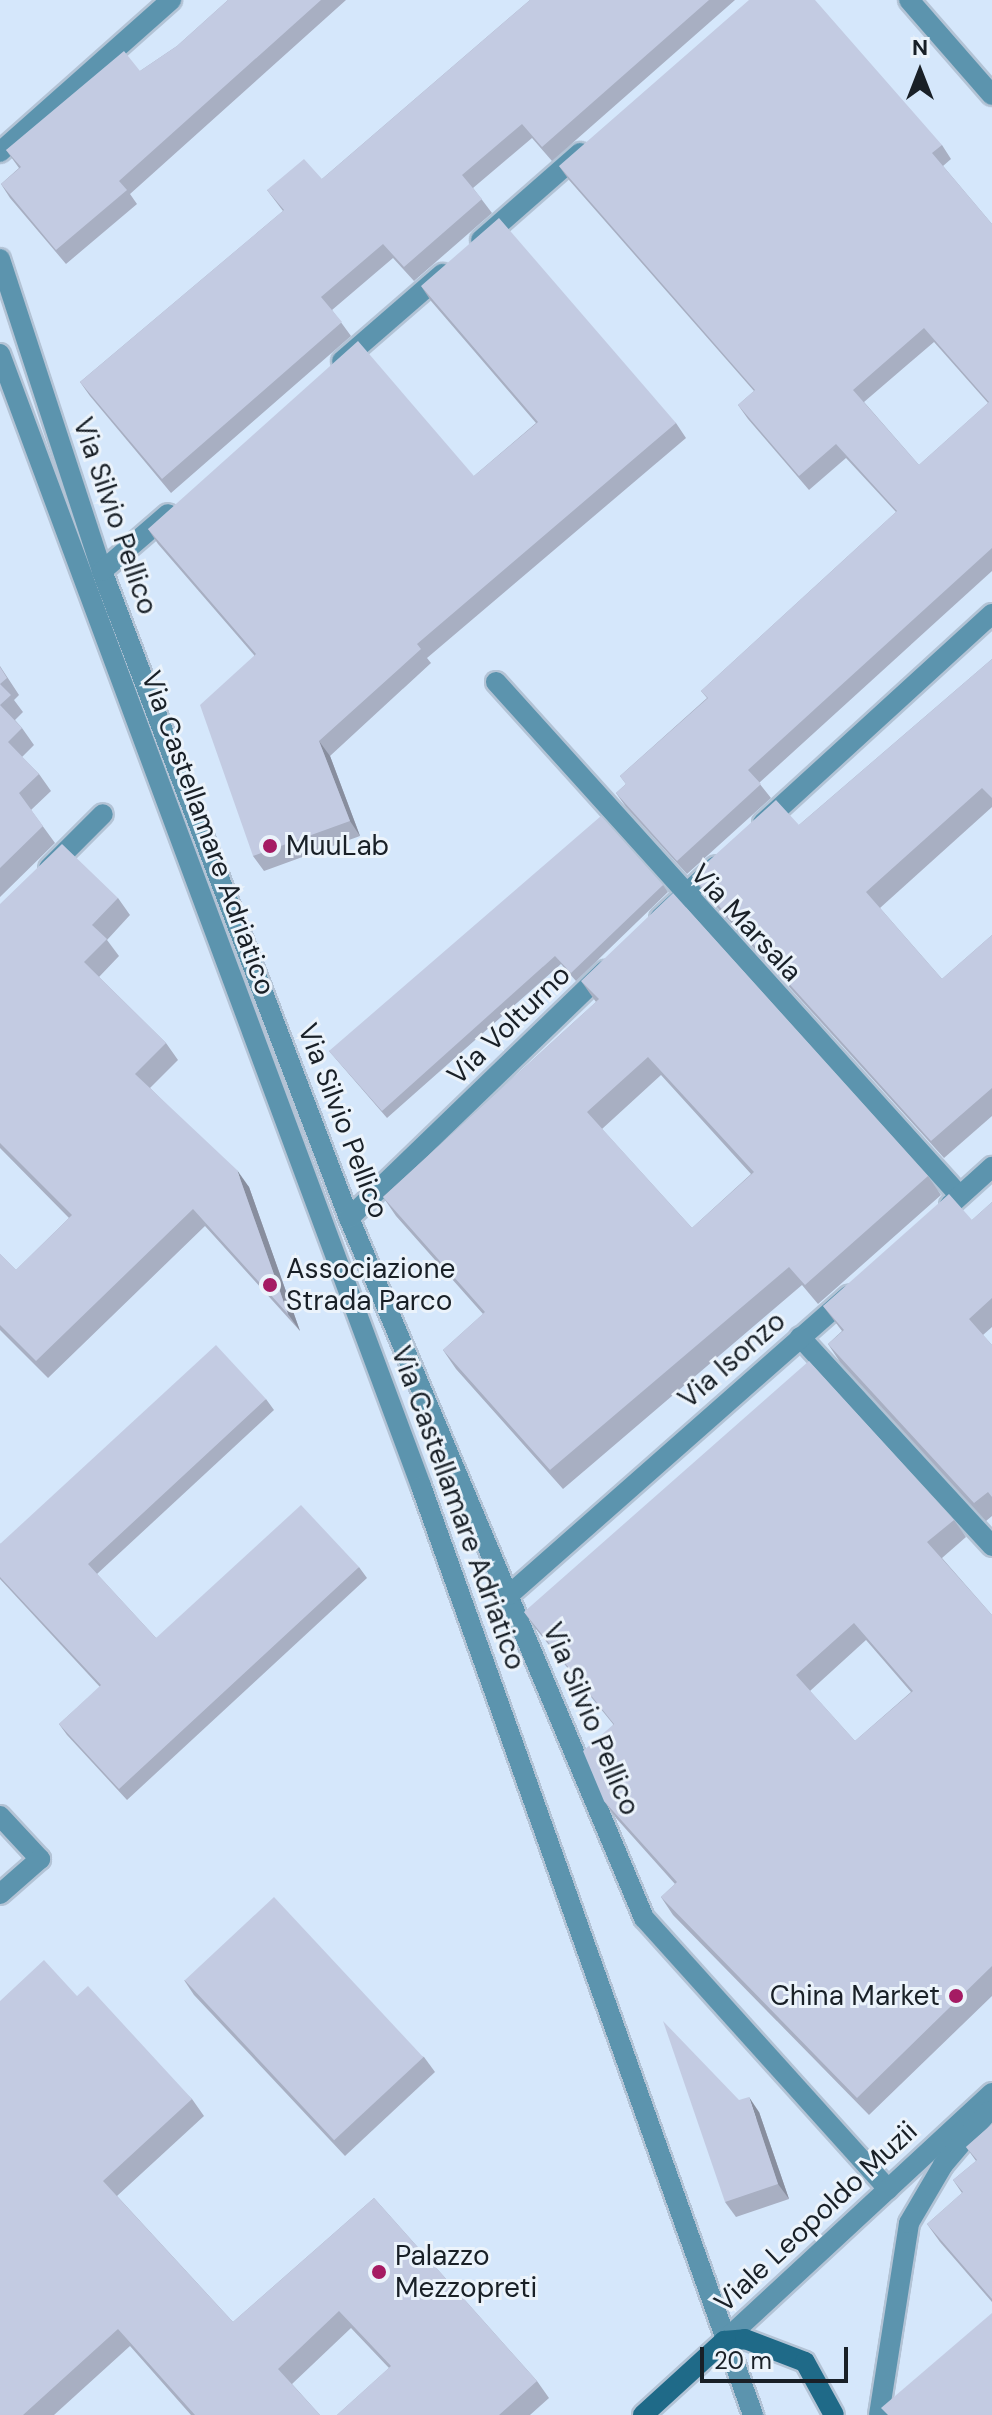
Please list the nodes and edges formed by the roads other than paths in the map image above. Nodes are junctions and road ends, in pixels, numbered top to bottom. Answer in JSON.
{"nodes":[{"id":1,"x":171,"y":0,"type":"edge"},
{"id":2,"x":909,"y":0,"type":"edge"},
{"id":3,"x":992,"y":95,"type":"edge"},
{"id":4,"x":600,"y":135,"type":"edge"},
{"id":5,"x":0,"y":152,"type":"edge"},
{"id":6,"x":0,"y":259,"type":"edge"},
{"id":7,"x":0,"y":354,"type":"edge"},
{"id":8,"x":328,"y":374,"type":"edge"},
{"id":9,"x":185,"y":498,"type":"edge"},
{"id":10,"x":102,"y":571,"type":"junction"},
{"id":11,"x":992,"y":614,"type":"edge"},
{"id":12,"x":496,"y":682,"type":"dead end"},
{"id":13,"x":103,"y":814,"type":"dead end"},
{"id":14,"x":31,"y":885,"type":"edge"},
{"id":15,"x":683,"y":896,"type":"junction"},
{"id":16,"x":648,"y":929,"type":"edge"},
{"id":17,"x":625,"y":952,"type":"edge"},
{"id":18,"x":992,"y":1167,"type":"edge"},
{"id":19,"x":960,"y":1196,"type":"junction"},
{"id":20,"x":349,"y":1218,"type":"junction"},
{"id":21,"x":928,"y":1225,"type":"edge"},
{"id":22,"x":870,"y":1276,"type":"edge"},
{"id":23,"x":800,"y":1337,"type":"junction"},
{"id":24,"x":992,"y":1546,"type":"edge"},
{"id":25,"x":509,"y":1595,"type":"junction"},
{"id":26,"x":0,"y":1816,"type":"edge"},
{"id":27,"x":0,"y":1894,"type":"edge"},
{"id":28,"x":992,"y":2093,"type":"edge"},
{"id":29,"x":992,"y":2109,"type":"edge"},
{"id":30,"x":888,"y":2189,"type":"junction"},
{"id":31,"x":724,"y":2341,"type":"junction"},
{"id":32,"x":643,"y":2415,"type":"edge"},
{"id":33,"x":753,"y":2415,"type":"edge"},
{"id":34,"x":834,"y":2415,"type":"edge"},
{"id":35,"x":879,"y":2415,"type":"edge"}],
"edges":[{"from":1,"to":5,"type":"street"},
{"from":2,"to":3,"type":"street"},
{"from":4,"to":8,"type":"street"},
{"from":6,"to":10,"type":"street","name":"Via Silvio Pellico"},
{"from":7,"to":31,"type":"street","name":"Via Castellamare Adriatico"},
{"from":9,"to":10,"type":"street"},
{"from":10,"to":20,"type":"street","name":"Via Silvio Pellico"},
{"from":11,"to":15,"type":"street"},
{"from":12,"to":15,"type":"street","name":"Via Marsala"},
{"from":13,"to":14,"type":"street"},
{"from":15,"to":16,"type":"street"},
{"from":15,"to":19,"type":"street","name":"Via Marsala"},
{"from":17,"to":20,"type":"street","name":"Via Volturno"},
{"from":18,"to":19,"type":"street"},
{"from":19,"to":21,"type":"street"},
{"from":20,"to":25,"type":"street","name":"Via Silvio Pellico"},
{"from":22,"to":23,"type":"street","name":"Via Isonzo"},
{"from":23,"to":24,"type":"street"},
{"from":23,"to":25,"type":"street","name":"Via Isonzo"},
{"from":25,"to":30,"type":"street","name":"Via Silvio Pellico"},
{"from":26,"to":27,"type":"street"},
{"from":28,"to":30,"type":"street","name":"Viale Leopoldo Muzii"},
{"from":29,"to":35,"type":"street","name":"Viale Leopoldo Muzii"},
{"from":30,"to":31,"type":"street","name":"Viale Leopoldo Muzii"},
{"from":31,"to":32,"type":"main road","name":"Viale Leopoldo Muzii"},
{"from":31,"to":33,"type":"street","name":"Via Castellamare Adriatico"},
{"from":31,"to":34,"type":"main road"}]}
